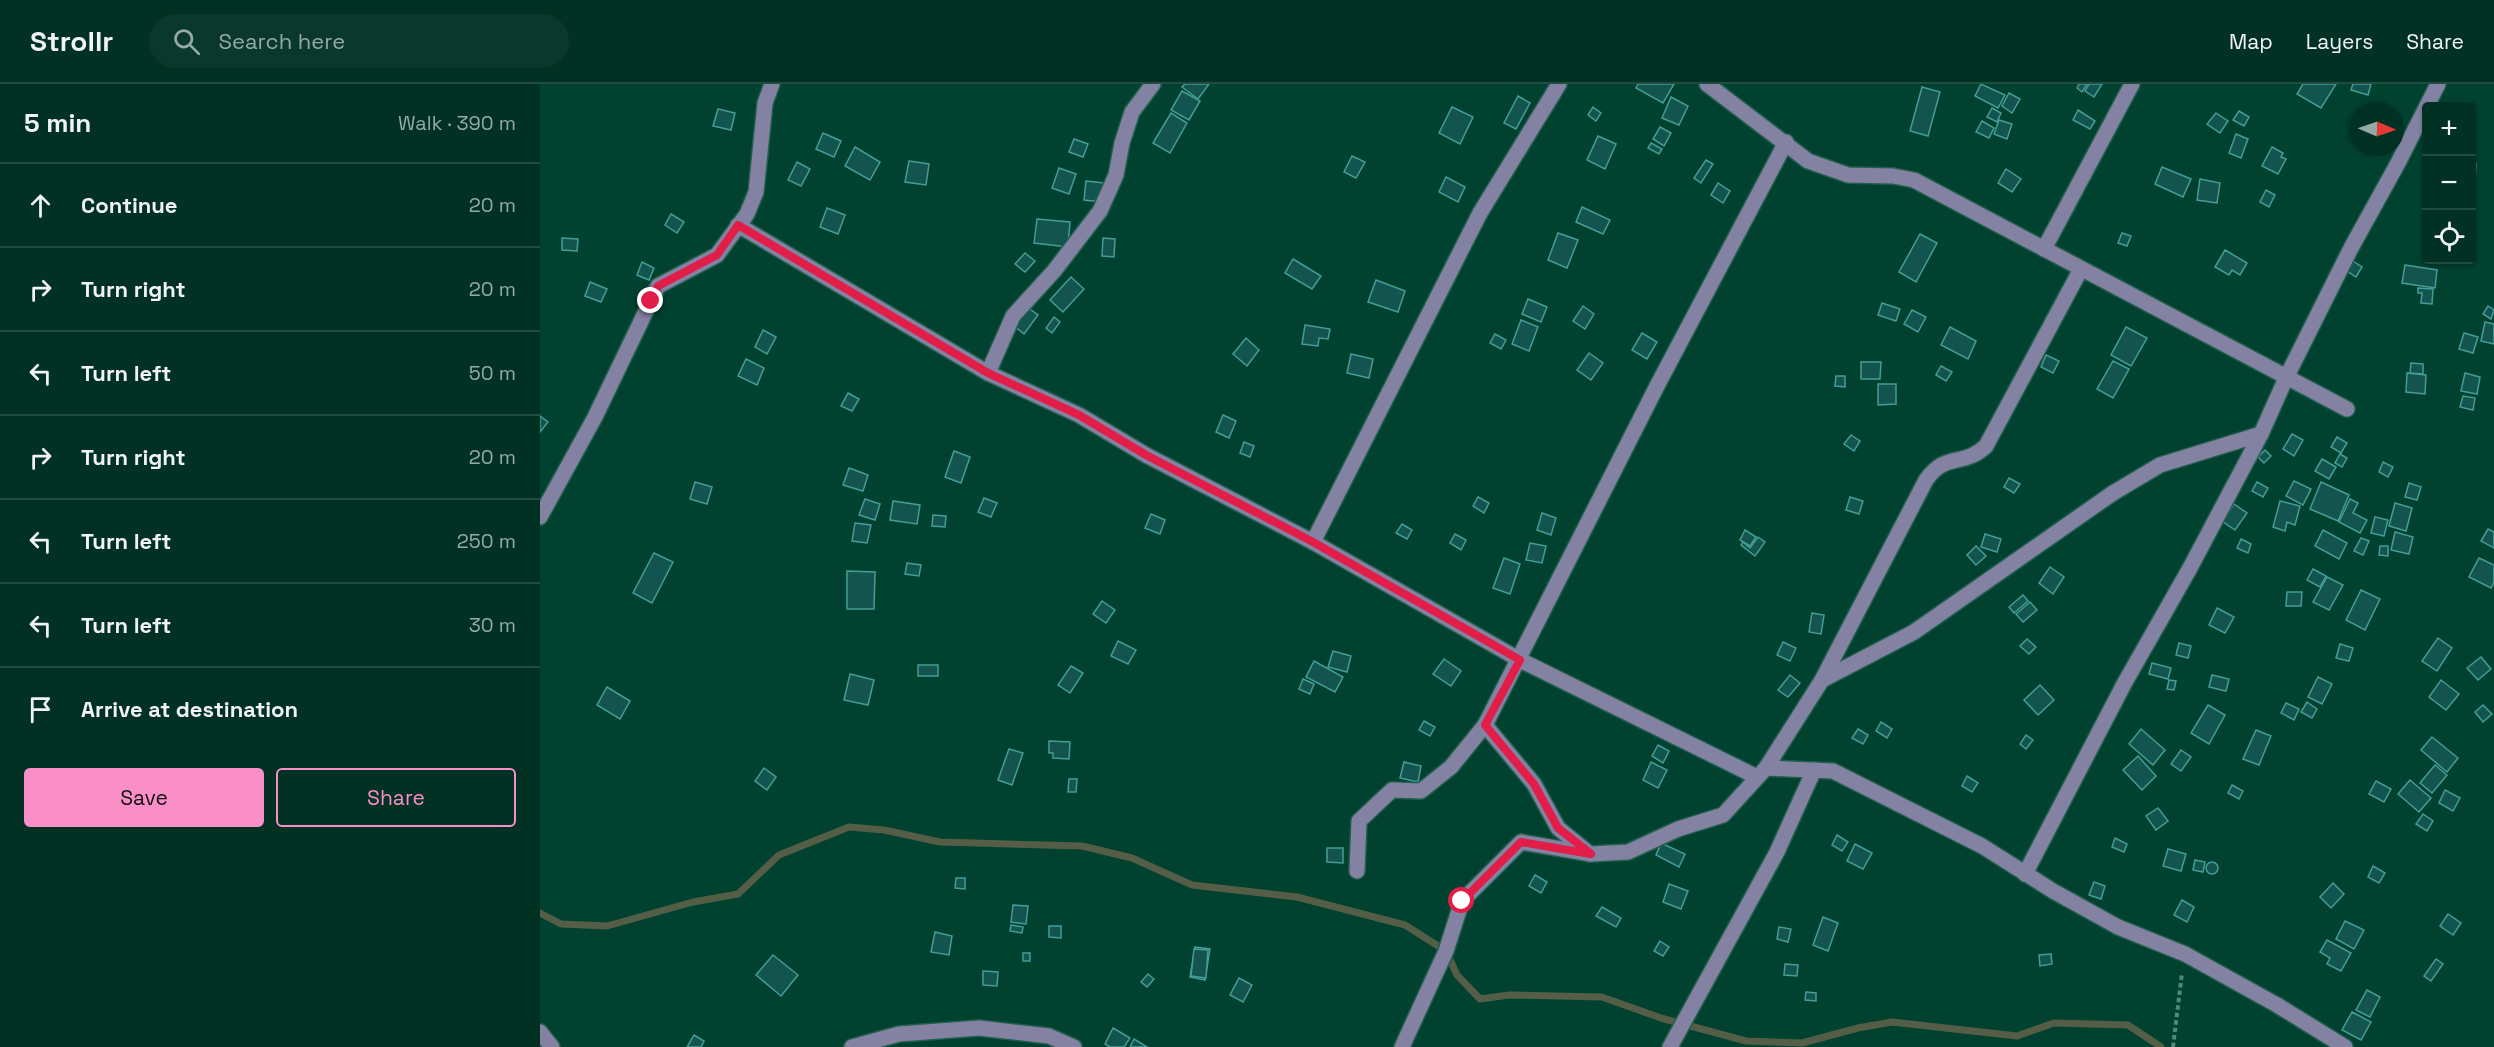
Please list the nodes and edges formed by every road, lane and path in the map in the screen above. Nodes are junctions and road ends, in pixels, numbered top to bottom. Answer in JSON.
{"nodes":[{"id":1,"x":772,"y":84,"type":"edge"},
{"id":2,"x":1153,"y":84,"type":"edge"},
{"id":3,"x":1559,"y":84,"type":"edge"},
{"id":4,"x":1707,"y":84,"type":"edge"},
{"id":5,"x":2132,"y":84,"type":"edge"},
{"id":6,"x":2438,"y":84,"type":"edge"},
{"id":7,"x":1786,"y":142,"type":"junction"},
{"id":8,"x":738,"y":225,"type":"junction"},
{"id":9,"x":2044,"y":249,"type":"junction"},
{"id":10,"x":2081,"y":269,"type":"junction"},
{"id":11,"x":988,"y":373,"type":"junction"},
{"id":12,"x":2286,"y":378,"type":"junction"},
{"id":13,"x":2347,"y":409,"type":"dead end"},
{"id":14,"x":2261,"y":434,"type":"junction"},
{"id":15,"x":540,"y":517,"type":"edge"},
{"id":16,"x":1313,"y":542,"type":"junction"},
{"id":17,"x":1520,"y":660,"type":"junction"},
{"id":18,"x":1822,"y":680,"type":"junction"},
{"id":19,"x":1485,"y":725,"type":"junction"},
{"id":20,"x":1814,"y":770,"type":"junction"},
{"id":21,"x":1761,"y":772,"type":"junction"},
{"id":22,"x":1591,"y":854,"type":"junction"},
{"id":23,"x":1357,"y":871,"type":"dead end"},
{"id":24,"x":2025,"y":874,"type":"junction"},
{"id":25,"x":2185,"y":954,"type":"junction"},
{"id":26,"x":540,"y":1032,"type":"edge"},
{"id":27,"x":552,"y":1047,"type":"edge"},
{"id":28,"x":852,"y":1047,"type":"edge"},
{"id":29,"x":1074,"y":1047,"type":"edge"},
{"id":30,"x":1402,"y":1047,"type":"edge"},
{"id":31,"x":1670,"y":1047,"type":"edge"},
{"id":32,"x":2173,"y":1047,"type":"edge"},
{"id":33,"x":2345,"y":1047,"type":"edge"}],
"edges":[{"from":1,"to":8,"type":"street"},
{"from":2,"to":11,"type":"street"},
{"from":3,"to":16,"type":"street"},
{"from":4,"to":7,"type":"street"},
{"from":5,"to":9,"type":"street"},
{"from":6,"to":12,"type":"street"},
{"from":7,"to":9,"type":"street"},
{"from":7,"to":17,"type":"street"},
{"from":8,"to":11,"type":"street"},
{"from":8,"to":15,"type":"street"},
{"from":9,"to":10,"type":"street"},
{"from":10,"to":12,"type":"street"},
{"from":10,"to":18,"type":"street"},
{"from":11,"to":16,"type":"street"},
{"from":12,"to":13,"type":"street"},
{"from":12,"to":14,"type":"street"},
{"from":14,"to":18,"type":"street"},
{"from":14,"to":24,"type":"street"},
{"from":16,"to":17,"type":"street"},
{"from":17,"to":19,"type":"street"},
{"from":17,"to":21,"type":"street"},
{"from":18,"to":21,"type":"street"},
{"from":19,"to":22,"type":"street"},
{"from":19,"to":23,"type":"street"},
{"from":20,"to":21,"type":"street"},
{"from":20,"to":24,"type":"street"},
{"from":20,"to":31,"type":"street"},
{"from":21,"to":22,"type":"street"},
{"from":22,"to":30,"type":"street"},
{"from":24,"to":25,"type":"street"},
{"from":25,"to":32,"type":"path"},
{"from":25,"to":33,"type":"street"},
{"from":26,"to":27,"type":"street"},
{"from":28,"to":29,"type":"street"}]}
